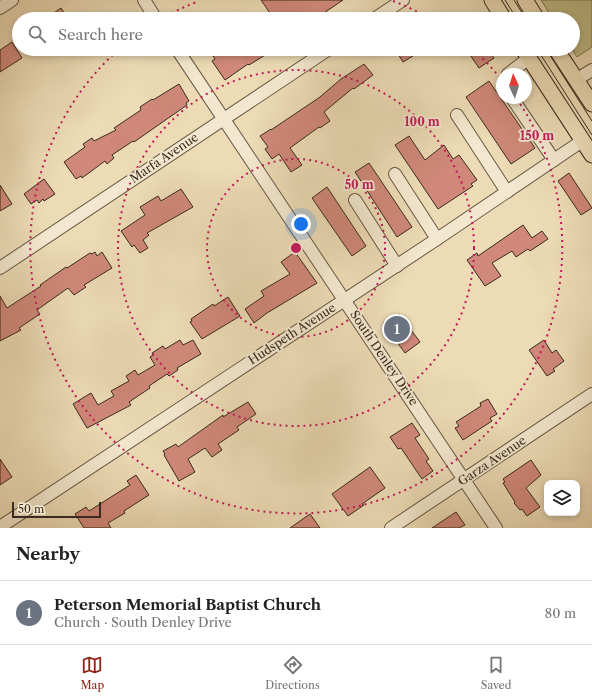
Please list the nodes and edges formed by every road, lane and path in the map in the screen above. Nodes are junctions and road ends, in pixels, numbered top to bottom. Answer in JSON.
{"nodes":[{"id":1,"x":12,"y":0,"type":"edge"},
{"id":2,"x":144,"y":0,"type":"edge"},
{"id":3,"x":403,"y":0,"type":"edge"},
{"id":4,"x":492,"y":0,"type":"edge"},
{"id":5,"x":525,"y":0,"type":"edge"},
{"id":6,"x":0,"y":8,"type":"edge"},
{"id":7,"x":152,"y":12,"type":"edge"},
{"id":8,"x":385,"y":12,"type":"edge"},
{"id":9,"x":500,"y":12,"type":"edge"},
{"id":10,"x":533,"y":12,"type":"edge"},
{"id":11,"x":182,"y":56,"type":"edge"},
{"id":12,"x":318,"y":56,"type":"edge"},
{"id":13,"x":524,"y":56,"type":"edge"},
{"id":14,"x":527,"y":56,"type":"edge"},
{"id":15,"x":561,"y":56,"type":"edge"},
{"id":16,"x":513,"y":68,"type":"edge"},
{"id":17,"x":592,"y":70,"type":"edge"},
{"id":18,"x":576,"y":80,"type":"junction"},
{"id":19,"x":516,"y":104,"type":"edge"},
{"id":20,"x":592,"y":104,"type":"edge"},
{"id":21,"x":457,"y":115,"type":"dead end"},
{"id":22,"x":224,"y":119,"type":"junction"},
{"id":23,"x":582,"y":141,"type":"junction"},
{"id":24,"x":592,"y":155,"type":"edge"},
{"id":25,"x":554,"y":160,"type":"junction"},
{"id":26,"x":395,"y":174,"type":"dead end"},
{"id":27,"x":507,"y":192,"type":"junction"},
{"id":28,"x":355,"y":200,"type":"dead end"},
{"id":29,"x":437,"y":239,"type":"junction"},
{"id":30,"x":397,"y":266,"type":"junction"},
{"id":31,"x":0,"y":268,"type":"edge"},
{"id":32,"x":344,"y":299,"type":"junction"},
{"id":33,"x":592,"y":394,"type":"edge"},
{"id":34,"x":464,"y":479,"type":"junction"},
{"id":35,"x":0,"y":527,"type":"edge"},
{"id":36,"x":391,"y":528,"type":"edge"},
{"id":37,"x":496,"y":528,"type":"edge"}],
"edges":[{"from":1,"to":6,"type":"street"},
{"from":2,"to":7,"type":"street"},
{"from":3,"to":8,"type":"street"},
{"from":4,"to":9,"type":"main road"},
{"from":5,"to":10,"type":"main road"},
{"from":11,"to":22,"type":"street","name":"South Denley Drive"},
{"from":12,"to":22,"type":"street","name":"Marfa Avenue"},
{"from":13,"to":16,"type":"street"},
{"from":14,"to":23,"type":"main road"},
{"from":15,"to":18,"type":"main road"},
{"from":17,"to":18,"type":"street"},
{"from":18,"to":20,"type":"main road"},
{"from":19,"to":25,"type":"street"},
{"from":21,"to":27,"type":"street"},
{"from":22,"to":31,"type":"street","name":"Marfa Avenue"},
{"from":22,"to":32,"type":"street","name":"South Denley Drive"},
{"from":23,"to":24,"type":"main road"},
{"from":23,"to":25,"type":"street","name":"Hudspeth Avenue"},
{"from":25,"to":27,"type":"street","name":"Hudspeth Avenue"},
{"from":26,"to":29,"type":"street"},
{"from":27,"to":29,"type":"street","name":"Hudspeth Avenue"},
{"from":28,"to":30,"type":"street"},
{"from":29,"to":30,"type":"street","name":"Hudspeth Avenue"},
{"from":30,"to":32,"type":"street","name":"Hudspeth Avenue"},
{"from":32,"to":34,"type":"street","name":"South Denley Drive"},
{"from":32,"to":35,"type":"street","name":"Hudspeth Avenue"},
{"from":33,"to":34,"type":"street","name":"Garza Avenue"},
{"from":34,"to":36,"type":"street","name":"Garza Avenue"},
{"from":34,"to":37,"type":"street","name":"South Denley Drive"}]}
